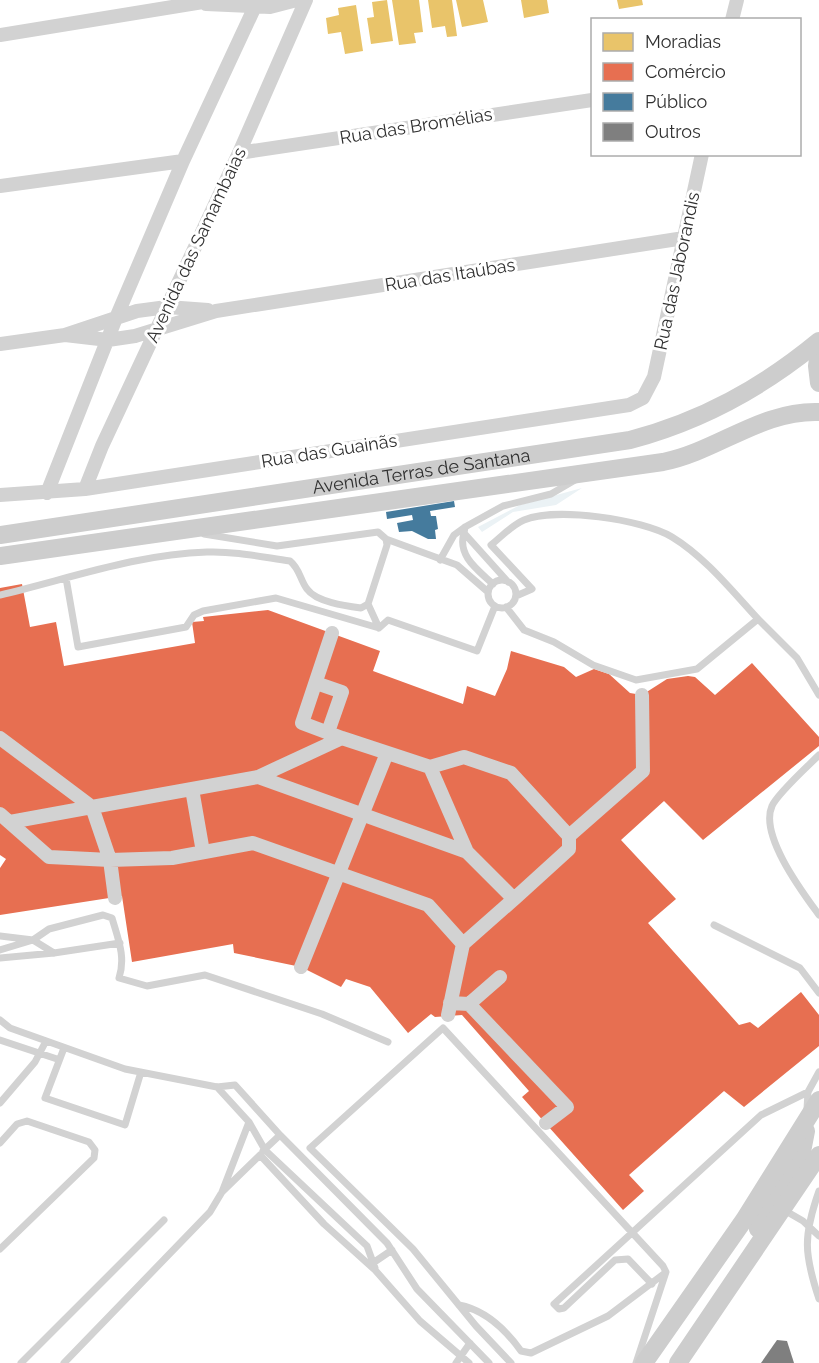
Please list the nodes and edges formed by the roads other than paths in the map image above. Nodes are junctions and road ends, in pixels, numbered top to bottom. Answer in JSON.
{"nodes":[{"id":1,"x":215,"y":0,"type":"edge"},
{"id":2,"x":297,"y":0,"type":"edge"},
{"id":3,"x":306,"y":0,"type":"edge"},
{"id":4,"x":737,"y":0,"type":"edge"},
{"id":5,"x":256,"y":3,"type":"edge"},
{"id":6,"x":198,"y":4,"type":"junction"},
{"id":7,"x":732,"y":18,"type":"edge"},
{"id":8,"x":0,"y":35,"type":"edge"},
{"id":9,"x":591,"y":100,"type":"edge"},
{"id":10,"x":239,"y":153,"type":"junction"},
{"id":11,"x":702,"y":156,"type":"edge"},
{"id":12,"x":183,"y":161,"type":"junction"},
{"id":13,"x":0,"y":186,"type":"edge"},
{"id":14,"x":684,"y":238,"type":"junction"},
{"id":15,"x":167,"y":307,"type":"junction"},
{"id":16,"x":216,"y":310,"type":"junction"},
{"id":17,"x":116,"y":318,"type":"junction"},
{"id":18,"x":156,"y":330,"type":"junction"},
{"id":19,"x":65,"y":335,"type":"junction"},
{"id":20,"x":108,"y":340,"type":"junction"},
{"id":21,"x":819,"y":341,"type":"edge"},
{"id":22,"x":0,"y":344,"type":"edge"},
{"id":23,"x":819,"y":352,"type":"edge"},
{"id":24,"x":819,"y":383,"type":"edge"},
{"id":25,"x":650,"y":387,"type":"joint"},
{"id":26,"x":819,"y":412,"type":"edge"},
{"id":27,"x":586,"y":473,"type":"junction"},
{"id":28,"x":85,"y":489,"type":"junction"},
{"id":29,"x":47,"y":493,"type":"junction"},
{"id":30,"x":0,"y":495,"type":"edge"},
{"id":31,"x":464,"y":530,"type":"junction"},
{"id":32,"x":189,"y":531,"type":"junction"},
{"id":33,"x":0,"y":535,"type":"edge"},
{"id":34,"x":386,"y":539,"type":"junction"},
{"id":35,"x":0,"y":556,"type":"edge"},
{"id":36,"x":440,"y":560,"type":"junction"},
{"id":37,"x":66,"y":578,"type":"junction"},
{"id":38,"x":508,"y":582,"type":"junction"},
{"id":39,"x":493,"y":584,"type":"junction"},
{"id":40,"x":488,"y":592,"type":"junction"},
{"id":41,"x":0,"y":595,"type":"edge"},
{"id":42,"x":516,"y":596,"type":"junction"},
{"id":43,"x":368,"y":604,"type":"junction"},
{"id":44,"x":495,"y":606,"type":"junction"},
{"id":45,"x":506,"y":608,"type":"junction"},
{"id":46,"x":758,"y":619,"type":"junction"},
{"id":47,"x":379,"y":628,"type":"junction"},
{"id":48,"x":332,"y":633,"type":"dead end"},
{"id":49,"x":316,"y":683,"type":"junction"},
{"id":50,"x":642,"y":695,"type":"dead end"},
{"id":51,"x":819,"y":695,"type":"edge"},
{"id":52,"x":328,"y":732,"type":"junction"},
{"id":53,"x":0,"y":738,"type":"edge"},
{"id":54,"x":342,"y":738,"type":"junction"},
{"id":55,"x":387,"y":753,"type":"junction"},
{"id":56,"x":819,"y":755,"type":"edge"},
{"id":57,"x":430,"y":767,"type":"junction"},
{"id":58,"x":258,"y":777,"type":"junction"},
{"id":59,"x":192,"y":789,"type":"junction"},
{"id":60,"x":92,"y":807,"type":"junction"},
{"id":61,"x":363,"y":814,"type":"junction"},
{"id":62,"x":5,"y":818,"type":"edge"},
{"id":63,"x":569,"y":836,"type":"junction"},
{"id":64,"x":203,"y":852,"type":"junction"},
{"id":65,"x":467,"y":852,"type":"junction"},
{"id":66,"x":110,"y":860,"type":"junction"},
{"id":67,"x":340,"y":874,"type":"junction"},
{"id":68,"x":115,"y":898,"type":"dead end"},
{"id":69,"x":514,"y":898,"type":"junction"},
{"id":70,"x":819,"y":915,"type":"edge"},
{"id":71,"x":714,"y":925,"type":"dead end"},
{"id":72,"x":0,"y":936,"type":"edge"},
{"id":73,"x":33,"y":940,"type":"junction"},
{"id":74,"x":120,"y":943,"type":"junction"},
{"id":75,"x":463,"y":944,"type":"junction"},
{"id":76,"x":0,"y":950,"type":"edge"},
{"id":77,"x":54,"y":953,"type":"junction"},
{"id":78,"x":0,"y":957,"type":"edge"},
{"id":79,"x":301,"y":967,"type":"dead end"},
{"id":80,"x":500,"y":977,"type":"dead end"},
{"id":81,"x":819,"y":993,"type":"edge"},
{"id":82,"x":469,"y":1004,"type":"junction"},
{"id":83,"x":0,"y":1020,"type":"edge"},
{"id":84,"x":0,"y":1040,"type":"edge"},
{"id":85,"x":46,"y":1041,"type":"junction"},
{"id":86,"x":388,"y":1042,"type":"dead end"},
{"id":87,"x":64,"y":1048,"type":"junction"},
{"id":88,"x":40,"y":1051,"type":"junction"},
{"id":89,"x":57,"y":1059,"type":"junction"},
{"id":90,"x":141,"y":1072,"type":"junction"},
{"id":91,"x":819,"y":1072,"type":"edge"},
{"id":92,"x":217,"y":1088,"type":"junction"},
{"id":93,"x":813,"y":1096,"type":"edge"},
{"id":94,"x":0,"y":1103,"type":"edge"},
{"id":95,"x":807,"y":1120,"type":"junction"},
{"id":96,"x":249,"y":1122,"type":"junction"},
{"id":97,"x":546,"y":1123,"type":"dead end"},
{"id":98,"x":280,"y":1135,"type":"junction"},
{"id":99,"x":0,"y":1143,"type":"edge"},
{"id":100,"x":262,"y":1152,"type":"junction"},
{"id":101,"x":819,"y":1155,"type":"edge"},
{"id":102,"x":819,"y":1191,"type":"edge"},
{"id":103,"x":222,"y":1192,"type":"junction"},
{"id":104,"x":784,"y":1210,"type":"junction"},
{"id":105,"x":164,"y":1220,"type":"dead end"},
{"id":106,"x":809,"y":1227,"type":"junction"},
{"id":107,"x":631,"y":1234,"type":"junction"},
{"id":108,"x":819,"y":1236,"type":"edge"},
{"id":109,"x":0,"y":1249,"type":"edge"},
{"id":110,"x":392,"y":1250,"type":"junction"},
{"id":111,"x":373,"y":1266,"type":"junction"},
{"id":112,"x":743,"y":1267,"type":"junction"},
{"id":113,"x":666,"y":1272,"type":"junction"},
{"id":114,"x":652,"y":1284,"type":"junction"},
{"id":115,"x":819,"y":1299,"type":"edge"},
{"id":116,"x":459,"y":1305,"type":"junction"},
{"id":117,"x":678,"y":1314,"type":"junction"},
{"id":118,"x":700,"y":1330,"type":"junction"},
{"id":119,"x":470,"y":1344,"type":"junction"},
{"id":120,"x":459,"y":1360,"type":"edge"},
{"id":121,"x":21,"y":1363,"type":"edge"},
{"id":122,"x":64,"y":1363,"type":"edge"},
{"id":123,"x":469,"y":1363,"type":"edge"},
{"id":124,"x":489,"y":1363,"type":"edge"},
{"id":125,"x":511,"y":1363,"type":"edge"},
{"id":126,"x":636,"y":1363,"type":"edge"},
{"id":127,"x":644,"y":1363,"type":"edge"},
{"id":128,"x":678,"y":1363,"type":"edge"}],
"edges":[{"from":1,"to":6,"type":"street"},
{"from":2,"to":5,"type":"street"},
{"from":3,"to":10,"type":"street","name":"Avenida das Samambaias"},
{"from":4,"to":7,"type":"street"},
{"from":5,"to":6,"type":"street"},
{"from":5,"to":12,"type":"street"},
{"from":6,"to":8,"type":"street"},
{"from":9,"to":10,"type":"street","name":"Rua das Bromélias"},
{"from":10,"to":15,"type":"street","name":"Avenida das Samambaias"},
{"from":11,"to":14,"type":"street","name":"Rua das Jaborandis"},
{"from":12,"to":13,"type":"street"},
{"from":12,"to":17,"type":"street"},
{"from":14,"to":16,"type":"street","name":"Rua das Itaúbas"},
{"from":14,"to":25,"type":"street","name":"Rua das Jaborandis"},
{"from":15,"to":16,"type":"street","name":"Rua das Itaúbas"},
{"from":15,"to":17,"type":"street","name":"Rua das Itaúbas"},
{"from":15,"to":18,"type":"street","name":"Avenida das Samambaias"},
{"from":16,"to":18,"type":"street","name":"Rua das Itaúbas"},
{"from":17,"to":19,"type":"street","name":"Rua das Itaúbas"},
{"from":17,"to":20,"type":"street"},
{"from":18,"to":20,"type":"street","name":"Rua das Itaúbas"},
{"from":18,"to":28,"type":"street","name":"Avenida das Samambaias"},
{"from":19,"to":20,"type":"street","name":"Rua das Itaúbas"},
{"from":19,"to":22,"type":"street","name":"Rua das Itaúbas"},
{"from":20,"to":29,"type":"street"},
{"from":21,"to":33,"type":"street","name":"Avenida Terras de Santana"},
{"from":23,"to":24,"type":"street"},
{"from":25,"to":28,"type":"street","name":"Rua das Guainãs"},
{"from":26,"to":27,"type":"street","name":"Avenida Terras de Santana"},
{"from":27,"to":31,"type":"lane"},
{"from":27,"to":32,"type":"street","name":"Avenida Terras de Santana"},
{"from":28,"to":29,"type":"street","name":"Rua das Guainãs"},
{"from":29,"to":30,"type":"street","name":"Rua das Guainãs"},
{"from":31,"to":36,"type":"lane"},
{"from":31,"to":38,"type":"lane"},
{"from":31,"to":39,"type":"lane"},
{"from":32,"to":34,"type":"lane"},
{"from":32,"to":35,"type":"street","name":"Avenida Terras de Santana"},
{"from":34,"to":36,"type":"lane"},
{"from":34,"to":43,"type":"lane"},
{"from":36,"to":40,"type":"lane"},
{"from":37,"to":41,"type":"lane"},
{"from":37,"to":43,"type":"lane"},
{"from":37,"to":47,"type":"lane"},
{"from":38,"to":39,"type":"lane"},
{"from":38,"to":42,"type":"lane"},
{"from":39,"to":40,"type":"lane"},
{"from":40,"to":44,"type":"lane"},
{"from":42,"to":45,"type":"lane"},
{"from":42,"to":46,"type":"lane"},
{"from":43,"to":47,"type":"lane"},
{"from":44,"to":45,"type":"lane"},
{"from":44,"to":47,"type":"lane"},
{"from":45,"to":46,"type":"lane"},
{"from":46,"to":51,"type":"lane"},
{"from":48,"to":49,"type":"street"},
{"from":49,"to":52,"type":"street"},
{"from":49,"to":52,"type":"street"},
{"from":50,"to":63,"type":"street"},
{"from":52,"to":54,"type":"street"},
{"from":53,"to":60,"type":"street"},
{"from":54,"to":55,"type":"street"},
{"from":54,"to":58,"type":"street"},
{"from":55,"to":57,"type":"street"},
{"from":55,"to":61,"type":"street"},
{"from":56,"to":70,"type":"lane"},
{"from":57,"to":63,"type":"street"},
{"from":57,"to":65,"type":"street"},
{"from":58,"to":59,"type":"street"},
{"from":58,"to":61,"type":"street"},
{"from":59,"to":60,"type":"street"},
{"from":59,"to":64,"type":"street"},
{"from":60,"to":62,"type":"street"},
{"from":60,"to":66,"type":"street"},
{"from":61,"to":65,"type":"street"},
{"from":61,"to":67,"type":"street"},
{"from":62,"to":66,"type":"street"},
{"from":63,"to":69,"type":"street"},
{"from":64,"to":66,"type":"street"},
{"from":64,"to":67,"type":"street"},
{"from":65,"to":69,"type":"street"},
{"from":66,"to":68,"type":"street"},
{"from":67,"to":75,"type":"street"},
{"from":67,"to":79,"type":"street"},
{"from":69,"to":75,"type":"street"},
{"from":71,"to":81,"type":"lane"},
{"from":72,"to":73,"type":"lane"},
{"from":73,"to":74,"type":"lane"},
{"from":73,"to":76,"type":"lane"},
{"from":73,"to":77,"type":"lane"},
{"from":74,"to":77,"type":"lane"},
{"from":74,"to":86,"type":"lane"},
{"from":75,"to":82,"type":"street"},
{"from":77,"to":78,"type":"lane"},
{"from":80,"to":82,"type":"street"},
{"from":82,"to":97,"type":"street"},
{"from":83,"to":85,"type":"lane"},
{"from":84,"to":88,"type":"lane"},
{"from":85,"to":87,"type":"lane"},
{"from":85,"to":88,"type":"lane"},
{"from":87,"to":89,"type":"lane"},
{"from":87,"to":90,"type":"lane"},
{"from":88,"to":89,"type":"lane"},
{"from":88,"to":94,"type":"lane"},
{"from":89,"to":90,"type":"lane"},
{"from":90,"to":92,"type":"lane"},
{"from":91,"to":93,"type":"lane"},
{"from":92,"to":96,"type":"lane"},
{"from":92,"to":98,"type":"lane"},
{"from":93,"to":95,"type":"street"},
{"from":93,"to":107,"type":"lane"},
{"from":95,"to":112,"type":"street"},
{"from":95,"to":117,"type":"street"},
{"from":96,"to":100,"type":"lane"},
{"from":96,"to":103,"type":"lane"},
{"from":98,"to":100,"type":"lane"},
{"from":98,"to":110,"type":"lane"},
{"from":99,"to":109,"type":"lane"},
{"from":100,"to":103,"type":"lane"},
{"from":100,"to":111,"type":"lane"},
{"from":100,"to":111,"type":"lane"},
{"from":101,"to":104,"type":"street"},
{"from":102,"to":106,"type":"lane"},
{"from":103,"to":122,"type":"lane"},
{"from":104,"to":106,"type":"lane"},
{"from":104,"to":112,"type":"street"},
{"from":105,"to":121,"type":"lane"},
{"from":106,"to":108,"type":"lane"},
{"from":106,"to":115,"type":"lane"},
{"from":107,"to":113,"type":"lane"},
{"from":107,"to":114,"type":"lane"},
{"from":107,"to":116,"type":"lane"},
{"from":110,"to":111,"type":"lane"},
{"from":110,"to":119,"type":"lane"},
{"from":111,"to":120,"type":"lane"},
{"from":112,"to":118,"type":"street"},
{"from":113,"to":114,"type":"lane"},
{"from":113,"to":126,"type":"lane"},
{"from":114,"to":116,"type":"lane"},
{"from":116,"to":125,"type":"lane"},
{"from":117,"to":118,"type":"street"},
{"from":117,"to":127,"type":"street"},
{"from":118,"to":128,"type":"street"},
{"from":119,"to":120,"type":"lane"},
{"from":119,"to":124,"type":"lane"},
{"from":120,"to":123,"type":"lane"}]}
